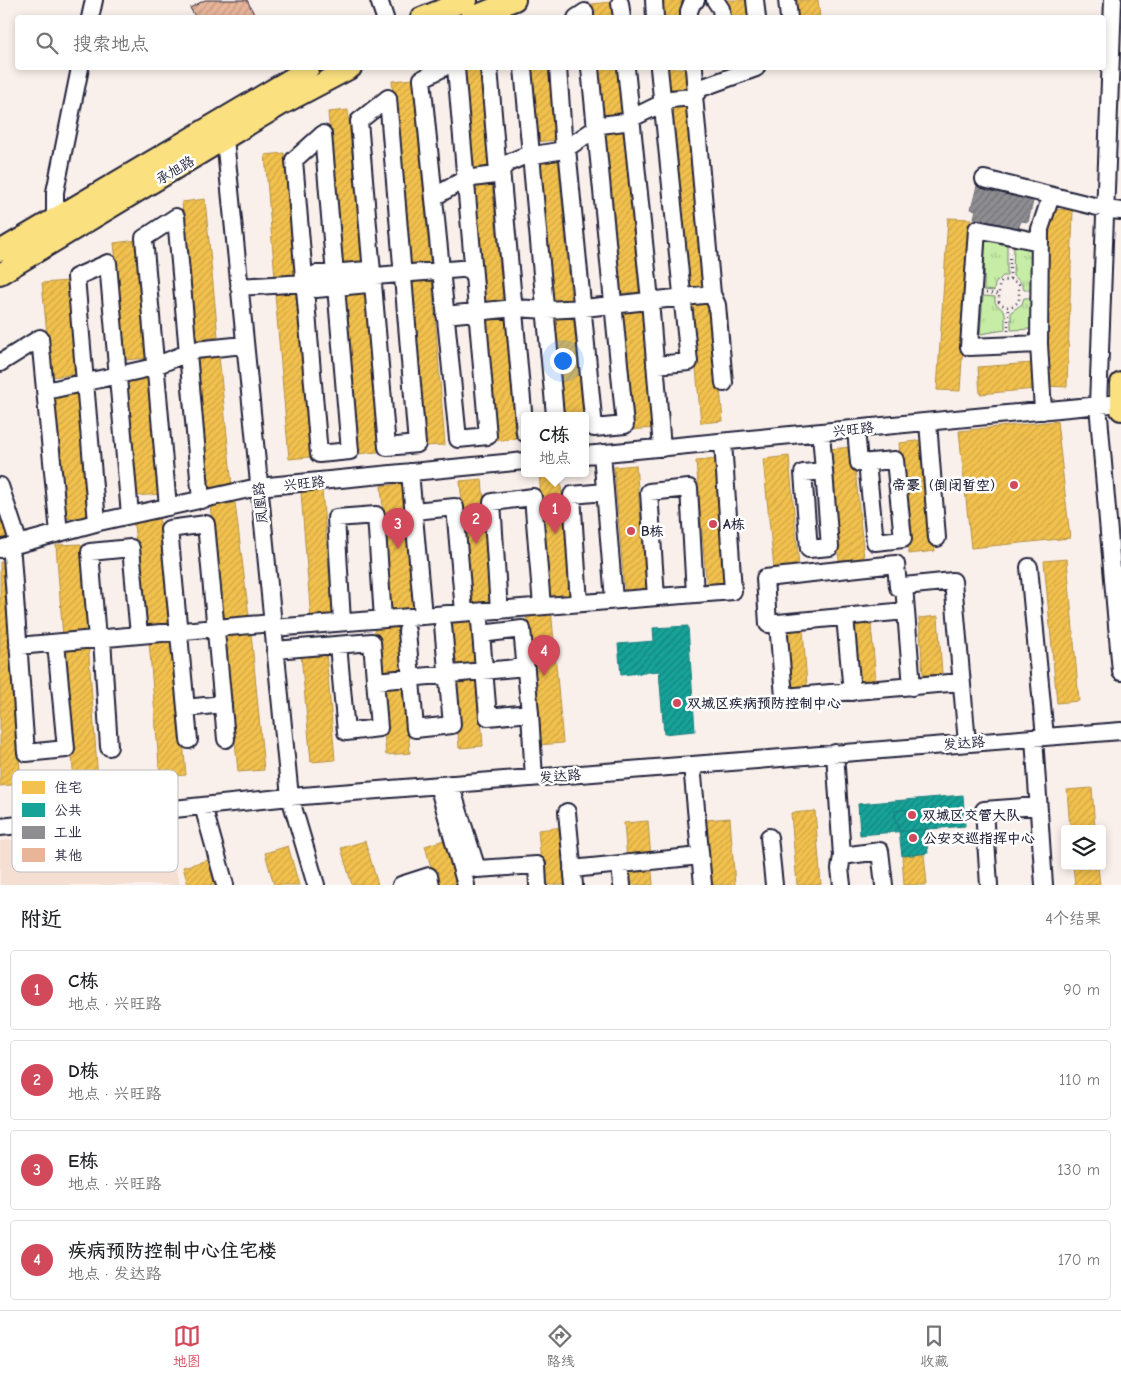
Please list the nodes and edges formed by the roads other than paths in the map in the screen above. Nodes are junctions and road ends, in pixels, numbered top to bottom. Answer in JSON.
{"nodes":[{"id":1,"x":94,"y":0,"type":"edge"},
{"id":2,"x":379,"y":0,"type":"edge"},
{"id":3,"x":467,"y":0,"type":"edge"},
{"id":4,"x":516,"y":0,"type":"edge"},
{"id":5,"x":654,"y":0,"type":"edge"},
{"id":6,"x":696,"y":0,"type":"edge"},
{"id":7,"x":715,"y":0,"type":"edge"},
{"id":8,"x":756,"y":0,"type":"edge"},
{"id":9,"x":787,"y":0,"type":"edge"},
{"id":10,"x":1113,"y":0,"type":"edge"},
{"id":11,"x":91,"y":15,"type":"edge"},
{"id":12,"x":384,"y":15,"type":"edge"},
{"id":13,"x":429,"y":15,"type":"edge"},
{"id":14,"x":478,"y":15,"type":"edge"},
{"id":15,"x":655,"y":15,"type":"edge"},
{"id":16,"x":689,"y":15,"type":"edge"},
{"id":17,"x":722,"y":15,"type":"edge"},
{"id":18,"x":757,"y":15,"type":"edge"},
{"id":19,"x":788,"y":15,"type":"edge"},
{"id":20,"x":80,"y":70,"type":"edge"},
{"id":21,"x":306,"y":70,"type":"edge"},
{"id":22,"x":347,"y":70,"type":"edge"},
{"id":23,"x":439,"y":70,"type":"edge"},
{"id":24,"x":456,"y":70,"type":"edge"},
{"id":25,"x":489,"y":70,"type":"edge"},
{"id":26,"x":523,"y":70,"type":"edge"},
{"id":27,"x":558,"y":70,"type":"edge"},
{"id":28,"x":590,"y":70,"type":"edge"},
{"id":29,"x":626,"y":70,"type":"edge"},
{"id":30,"x":659,"y":70,"type":"edge"},
{"id":31,"x":694,"y":70,"type":"edge"},
{"id":32,"x":744,"y":70,"type":"edge"},
{"id":33,"x":726,"y":73,"type":"edge"},
{"id":34,"x":695,"y":94,"type":"junction"},
{"id":35,"x":662,"y":104,"type":"junction"},
{"id":36,"x":223,"y":118,"type":"junction"},
{"id":37,"x":631,"y":118,"type":"junction"},
{"id":38,"x":596,"y":128,"type":"junction"},
{"id":39,"x":225,"y":140,"type":"junction"},
{"id":40,"x":565,"y":148,"type":"junction"},
{"id":41,"x":530,"y":155,"type":"junction"},
{"id":42,"x":500,"y":170,"type":"junction"},
{"id":43,"x":465,"y":179,"type":"junction"},
{"id":44,"x":984,"y":179,"type":"dead end"},
{"id":45,"x":1051,"y":196,"type":"junction"},
{"id":46,"x":434,"y":197,"type":"junction"},
{"id":47,"x":1113,"y":210,"type":"edge"},
{"id":48,"x":56,"y":218,"type":"junction"},
{"id":49,"x":1040,"y":242,"type":"junction"},
{"id":50,"x":0,"y":251,"type":"edge"},
{"id":51,"x":474,"y":268,"type":"junction"},
{"id":52,"x":441,"y":270,"type":"junction"},
{"id":53,"x":0,"y":274,"type":"edge"},
{"id":54,"x":403,"y":274,"type":"junction"},
{"id":55,"x":373,"y":276,"type":"junction"},
{"id":56,"x":336,"y":280,"type":"junction"},
{"id":57,"x":305,"y":283,"type":"junction"},
{"id":58,"x":239,"y":287,"type":"junction"},
{"id":59,"x":712,"y":294,"type":"junction"},
{"id":60,"x":683,"y":297,"type":"junction"},
{"id":61,"x":650,"y":300,"type":"junction"},
{"id":62,"x":613,"y":304,"type":"junction"},
{"id":63,"x":514,"y":308,"type":"junction"},
{"id":64,"x":582,"y":308,"type":"junction"},
{"id":65,"x":545,"y":310,"type":"junction"},
{"id":66,"x":477,"y":311,"type":"junction"},
{"id":67,"x":446,"y":315,"type":"junction"},
{"id":68,"x":1039,"y":344,"type":"junction"},
{"id":69,"x":244,"y":345,"type":"junction"},
{"id":70,"x":187,"y":353,"type":"junction"},
{"id":71,"x":0,"y":363,"type":"edge"},
{"id":72,"x":655,"y":365,"type":"junction"},
{"id":73,"x":155,"y":366,"type":"junction"},
{"id":74,"x":117,"y":376,"type":"junction"},
{"id":75,"x":1121,"y":382,"type":"edge"},
{"id":76,"x":86,"y":383,"type":"junction"},
{"id":77,"x":724,"y":383,"type":"dead end"},
{"id":78,"x":46,"y":391,"type":"junction"},
{"id":79,"x":1121,"y":403,"type":"edge"},
{"id":80,"x":1098,"y":405,"type":"junction"},
{"id":81,"x":1121,"y":410,"type":"edge"},
{"id":82,"x":1043,"y":411,"type":"junction"},
{"id":83,"x":523,"y":412,"type":"edge"},
{"id":84,"x":555,"y":412,"type":"edge"},
{"id":85,"x":928,"y":422,"type":"junction"},
{"id":86,"x":594,"y":428,"type":"junction"},
{"id":87,"x":856,"y":429,"type":"junction"},
{"id":88,"x":821,"y":433,"type":"junction"},
{"id":89,"x":723,"y":442,"type":"junction"},
{"id":90,"x":662,"y":448,"type":"junction"},
{"id":91,"x":594,"y":454,"type":"edge"},
{"id":92,"x":521,"y":461,"type":"edge"},
{"id":93,"x":868,"y":463,"type":"junction"},
{"id":94,"x":824,"y":471,"type":"dead end"},
{"id":95,"x":410,"y":472,"type":"junction"},
{"id":96,"x":0,"y":486,"type":"edge"},
{"id":97,"x":258,"y":487,"type":"junction"},
{"id":98,"x":605,"y":492,"type":"junction"},
{"id":99,"x":201,"y":500,"type":"junction"},
{"id":100,"x":168,"y":507,"type":"junction"},
{"id":101,"x":414,"y":511,"type":"junction"},
{"id":102,"x":130,"y":515,"type":"junction"},
{"id":103,"x":97,"y":522,"type":"junction"},
{"id":104,"x":59,"y":533,"type":"junction"},
{"id":105,"x":937,"y":538,"type":"dead end"},
{"id":106,"x":10,"y":550,"type":"edge"},
{"id":107,"x":1029,"y":567,"type":"dead end"},
{"id":108,"x":904,"y":586,"type":"junction"},
{"id":109,"x":695,"y":594,"type":"junction"},
{"id":110,"x":656,"y":597,"type":"junction"},
{"id":111,"x":614,"y":600,"type":"junction"},
{"id":112,"x":580,"y":603,"type":"junction"},
{"id":113,"x":542,"y":606,"type":"junction"},
{"id":114,"x":500,"y":610,"type":"junction"},
{"id":115,"x":906,"y":611,"type":"junction"},
{"id":116,"x":464,"y":612,"type":"junction"},
{"id":117,"x":423,"y":616,"type":"junction"},
{"id":118,"x":845,"y":617,"type":"junction"},
{"id":119,"x":383,"y":619,"type":"junction"},
{"id":120,"x":342,"y":622,"type":"junction"},
{"id":121,"x":778,"y":623,"type":"junction"},
{"id":122,"x":273,"y":625,"type":"junction"},
{"id":123,"x":443,"y":625,"type":"dead end"},
{"id":124,"x":216,"y":628,"type":"junction"},
{"id":125,"x":407,"y":631,"type":"dead end"},
{"id":126,"x":179,"y":632,"type":"junction"},
{"id":127,"x":139,"y":635,"type":"junction"},
{"id":128,"x":99,"y":639,"type":"junction"},
{"id":129,"x":56,"y":643,"type":"junction"},
{"id":130,"x":338,"y":645,"type":"junction"},
{"id":131,"x":18,"y":646,"type":"junction"},
{"id":132,"x":275,"y":650,"type":"junction"},
{"id":133,"x":526,"y":667,"type":"junction"},
{"id":134,"x":484,"y":671,"type":"junction"},
{"id":135,"x":1121,"y":672,"type":"edge"},
{"id":136,"x":448,"y":674,"type":"junction"},
{"id":137,"x":410,"y":678,"type":"junction"},
{"id":138,"x":375,"y":681,"type":"junction"},
{"id":139,"x":962,"y":682,"type":"junction"},
{"id":140,"x":912,"y":687,"type":"junction"},
{"id":141,"x":852,"y":692,"type":"junction"},
{"id":142,"x":223,"y":704,"type":"junction"},
{"id":143,"x":186,"y":708,"type":"junction"},
{"id":144,"x":530,"y":713,"type":"junction"},
{"id":145,"x":1121,"y":731,"type":"edge"},
{"id":146,"x":1039,"y":737,"type":"junction"},
{"id":147,"x":226,"y":739,"type":"dead end"},
{"id":148,"x":189,"y":740,"type":"dead end"},
{"id":149,"x":967,"y":743,"type":"junction"},
{"id":150,"x":109,"y":747,"type":"dead end"},
{"id":151,"x":836,"y":754,"type":"junction"},
{"id":152,"x":692,"y":765,"type":"junction"},
{"id":153,"x":534,"y":778,"type":"junction"},
{"id":154,"x":444,"y":785,"type":"junction"},
{"id":155,"x":290,"y":797,"type":"junction"},
{"id":156,"x":203,"y":806,"type":"junction"},
{"id":157,"x":1038,"y":806,"type":"junction"},
{"id":158,"x":178,"y":809,"type":"edge"},
{"id":159,"x":567,"y":812,"type":"dead end"},
{"id":160,"x":770,"y":836,"type":"dead end"},
{"id":161,"x":700,"y":856,"type":"junction"},
{"id":162,"x":842,"y":856,"type":"junction"},
{"id":163,"x":620,"y":864,"type":"junction"},
{"id":164,"x":573,"y":877,"type":"edge"},
{"id":165,"x":225,"y":885,"type":"edge"},
{"id":166,"x":316,"y":885,"type":"edge"},
{"id":167,"x":401,"y":885,"type":"edge"},
{"id":168,"x":432,"y":885,"type":"edge"},
{"id":169,"x":466,"y":885,"type":"edge"},
{"id":170,"x":538,"y":885,"type":"edge"},
{"id":171,"x":622,"y":885,"type":"edge"},
{"id":172,"x":703,"y":885,"type":"edge"},
{"id":173,"x":774,"y":885,"type":"edge"},
{"id":174,"x":842,"y":885,"type":"edge"},
{"id":175,"x":884,"y":885,"type":"edge"},
{"id":176,"x":989,"y":885,"type":"edge"},
{"id":177,"x":1044,"y":885,"type":"edge"}],
"edges":[{"from":1,"to":11,"type":"street"},
{"from":2,"to":12,"type":"street"},
{"from":3,"to":13,"type":"main road"},
{"from":4,"to":14,"type":"main road"},
{"from":5,"to":15,"type":"street"},
{"from":6,"to":16,"type":"street"},
{"from":7,"to":17,"type":"street"},
{"from":8,"to":18,"type":"street"},
{"from":9,"to":19,"type":"street"},
{"from":10,"to":47,"type":"street"},
{"from":20,"to":48,"type":"street"},
{"from":21,"to":36,"type":"main road","name":"承旭路"},
{"from":22,"to":39,"type":"main road","name":"承旭路"},
{"from":23,"to":46,"type":"street"},
{"from":24,"to":43,"type":"street"},
{"from":25,"to":42,"type":"street"},
{"from":26,"to":41,"type":"street"},
{"from":27,"to":40,"type":"street"},
{"from":28,"to":38,"type":"street"},
{"from":29,"to":37,"type":"street"},
{"from":30,"to":35,"type":"street"},
{"from":31,"to":34,"type":"street"},
{"from":32,"to":33,"type":"street"},
{"from":33,"to":34,"type":"street"},
{"from":34,"to":35,"type":"street"},
{"from":34,"to":59,"type":"street"},
{"from":35,"to":37,"type":"street"},
{"from":35,"to":60,"type":"street"},
{"from":36,"to":39,"type":"street","name":"凤凰路"},
{"from":36,"to":48,"type":"main road","name":"承旭路"},
{"from":37,"to":38,"type":"street"},
{"from":37,"to":61,"type":"street"},
{"from":38,"to":40,"type":"street"},
{"from":38,"to":62,"type":"street"},
{"from":39,"to":53,"type":"main road","name":"承旭路"},
{"from":39,"to":58,"type":"street","name":"凤凰路"},
{"from":40,"to":41,"type":"street"},
{"from":40,"to":64,"type":"street"},
{"from":41,"to":42,"type":"street"},
{"from":41,"to":65,"type":"street"},
{"from":42,"to":43,"type":"street"},
{"from":42,"to":63,"type":"street"},
{"from":43,"to":46,"type":"street"},
{"from":43,"to":51,"type":"street"},
{"from":44,"to":45,"type":"street"},
{"from":45,"to":47,"type":"street"},
{"from":45,"to":49,"type":"street"},
{"from":46,"to":52,"type":"street"},
{"from":47,"to":80,"type":"street"},
{"from":48,"to":50,"type":"main road","name":"承旭路"},
{"from":49,"to":68,"type":"street"},
{"from":49,"to":68,"type":"street"},
{"from":51,"to":52,"type":"street"},
{"from":51,"to":66,"type":"street"},
{"from":52,"to":54,"type":"street"},
{"from":52,"to":67,"type":"street"},
{"from":54,"to":55,"type":"street"},
{"from":54,"to":55,"type":"street"},
{"from":54,"to":55,"type":"street"},
{"from":55,"to":56,"type":"street"},
{"from":56,"to":57,"type":"street"},
{"from":56,"to":57,"type":"street"},
{"from":56,"to":57,"type":"street"},
{"from":57,"to":58,"type":"street"},
{"from":58,"to":69,"type":"street","name":"凤凰路"},
{"from":59,"to":60,"type":"street"},
{"from":59,"to":77,"type":"street"},
{"from":60,"to":61,"type":"street"},
{"from":60,"to":72,"type":"street"},
{"from":61,"to":62,"type":"street"},
{"from":61,"to":72,"type":"street"},
{"from":62,"to":64,"type":"street"},
{"from":62,"to":86,"type":"street"},
{"from":63,"to":65,"type":"street"},
{"from":63,"to":66,"type":"street"},
{"from":63,"to":83,"type":"street"},
{"from":64,"to":65,"type":"street"},
{"from":64,"to":86,"type":"street"},
{"from":65,"to":84,"type":"street"},
{"from":66,"to":67,"type":"street"},
{"from":66,"to":67,"type":"street"},
{"from":68,"to":82,"type":"street"},
{"from":69,"to":70,"type":"street"},
{"from":69,"to":97,"type":"street","name":"凤凰路"},
{"from":70,"to":73,"type":"street"},
{"from":70,"to":73,"type":"street"},
{"from":70,"to":99,"type":"street"},
{"from":71,"to":78,"type":"street"},
{"from":72,"to":90,"type":"street"},
{"from":73,"to":74,"type":"street"},
{"from":73,"to":100,"type":"street"},
{"from":74,"to":76,"type":"street"},
{"from":74,"to":76,"type":"street"},
{"from":74,"to":102,"type":"street"},
{"from":75,"to":79,"type":"main road"},
{"from":76,"to":78,"type":"street"},
{"from":76,"to":103,"type":"street"},
{"from":78,"to":104,"type":"street"},
{"from":79,"to":80,"type":"street","name":"兴旺路"},
{"from":79,"to":81,"type":"main road"},
{"from":80,"to":82,"type":"street","name":"兴旺路"},
{"from":80,"to":135,"type":"street"},
{"from":82,"to":85,"type":"street","name":"兴旺路"},
{"from":85,"to":87,"type":"street","name":"兴旺路"},
{"from":85,"to":105,"type":"street"},
{"from":86,"to":91,"type":"street"},
{"from":87,"to":88,"type":"street","name":"兴旺路"},
{"from":87,"to":93,"type":"street"},
{"from":88,"to":89,"type":"street","name":"兴旺路"},
{"from":88,"to":94,"type":"street"},
{"from":89,"to":90,"type":"street","name":"兴旺路"},
{"from":89,"to":109,"type":"street"},
{"from":90,"to":91,"type":"street","name":"兴旺路"},
{"from":91,"to":98,"type":"street"},
{"from":92,"to":95,"type":"street","name":"兴旺路"},
{"from":93,"to":93,"type":"street"},
{"from":95,"to":97,"type":"street","name":"兴旺路"},
{"from":95,"to":101,"type":"street"},
{"from":96,"to":106,"type":"street"},
{"from":97,"to":99,"type":"street","name":"兴旺路"},
{"from":97,"to":122,"type":"street","name":"凤凰路"},
{"from":98,"to":111,"type":"street"},
{"from":98,"to":112,"type":"street"},
{"from":99,"to":100,"type":"street","name":"兴旺路"},
{"from":100,"to":102,"type":"street","name":"兴旺路"},
{"from":101,"to":116,"type":"street"},
{"from":101,"to":117,"type":"street"},
{"from":102,"to":103,"type":"street","name":"兴旺路"},
{"from":103,"to":104,"type":"street","name":"兴旺路"},
{"from":104,"to":106,"type":"street","name":"兴旺路"},
{"from":106,"to":131,"type":"street"},
{"from":107,"to":146,"type":"street"},
{"from":108,"to":115,"type":"street"},
{"from":108,"to":121,"type":"street"},
{"from":108,"to":139,"type":"street"},
{"from":109,"to":110,"type":"street"},
{"from":109,"to":110,"type":"street"},
{"from":110,"to":111,"type":"street"},
{"from":111,"to":112,"type":"street"},
{"from":112,"to":113,"type":"street"},
{"from":113,"to":114,"type":"street"},
{"from":113,"to":114,"type":"street"},
{"from":114,"to":116,"type":"street"},
{"from":115,"to":118,"type":"street"},
{"from":115,"to":140,"type":"street"},
{"from":116,"to":117,"type":"street"},
{"from":117,"to":119,"type":"street"},
{"from":118,"to":121,"type":"street"},
{"from":118,"to":141,"type":"street"},
{"from":119,"to":120,"type":"street"},
{"from":119,"to":120,"type":"street"},
{"from":120,"to":122,"type":"street"},
{"from":121,"to":141,"type":"street"},
{"from":122,"to":124,"type":"street"},
{"from":122,"to":132,"type":"street","name":"凤凰路"},
{"from":123,"to":136,"type":"street"},
{"from":124,"to":126,"type":"street"},
{"from":124,"to":126,"type":"street"},
{"from":124,"to":142,"type":"street"},
{"from":125,"to":137,"type":"street"},
{"from":126,"to":127,"type":"street"},
{"from":126,"to":143,"type":"street"},
{"from":127,"to":128,"type":"street"},
{"from":127,"to":128,"type":"street"},
{"from":128,"to":129,"type":"street"},
{"from":128,"to":150,"type":"street"},
{"from":129,"to":131,"type":"street"},
{"from":129,"to":131,"type":"street"},
{"from":130,"to":132,"type":"street"},
{"from":130,"to":138,"type":"street"},
{"from":130,"to":138,"type":"street"},
{"from":132,"to":155,"type":"street","name":"凤凰路"},
{"from":133,"to":134,"type":"street"},
{"from":133,"to":134,"type":"street"},
{"from":133,"to":144,"type":"street"},
{"from":134,"to":136,"type":"street"},
{"from":134,"to":144,"type":"street"},
{"from":136,"to":137,"type":"street"},
{"from":136,"to":137,"type":"street"},
{"from":137,"to":138,"type":"street"},
{"from":139,"to":140,"type":"street"},
{"from":139,"to":149,"type":"street"},
{"from":140,"to":141,"type":"street"},
{"from":142,"to":143,"type":"street"},
{"from":142,"to":147,"type":"street"},
{"from":143,"to":148,"type":"street"},
{"from":144,"to":153,"type":"street"},
{"from":145,"to":146,"type":"street","name":"发达路"},
{"from":146,"to":149,"type":"street","name":"发达路"},
{"from":146,"to":157,"type":"street"},
{"from":149,"to":151,"type":"street","name":"发达路"},
{"from":151,"to":152,"type":"street","name":"发达路"},
{"from":151,"to":162,"type":"street"},
{"from":152,"to":153,"type":"street","name":"发达路"},
{"from":152,"to":161,"type":"street"},
{"from":153,"to":154,"type":"street","name":"发达路"},
{"from":154,"to":155,"type":"street","name":"发达路"},
{"from":154,"to":169,"type":"street"},
{"from":154,"to":170,"type":"street"},
{"from":155,"to":156,"type":"street","name":"发达路"},
{"from":155,"to":166,"type":"street","name":"凤凰路"},
{"from":156,"to":158,"type":"street","name":"发达路"},
{"from":156,"to":165,"type":"street"},
{"from":157,"to":176,"type":"street"},
{"from":157,"to":177,"type":"street"},
{"from":159,"to":164,"type":"street"},
{"from":160,"to":173,"type":"street"},
{"from":161,"to":163,"type":"street"},
{"from":161,"to":172,"type":"street"},
{"from":162,"to":174,"type":"street"},
{"from":162,"to":175,"type":"street"},
{"from":163,"to":164,"type":"street"},
{"from":163,"to":171,"type":"street"},
{"from":167,"to":168,"type":"street"}]}
